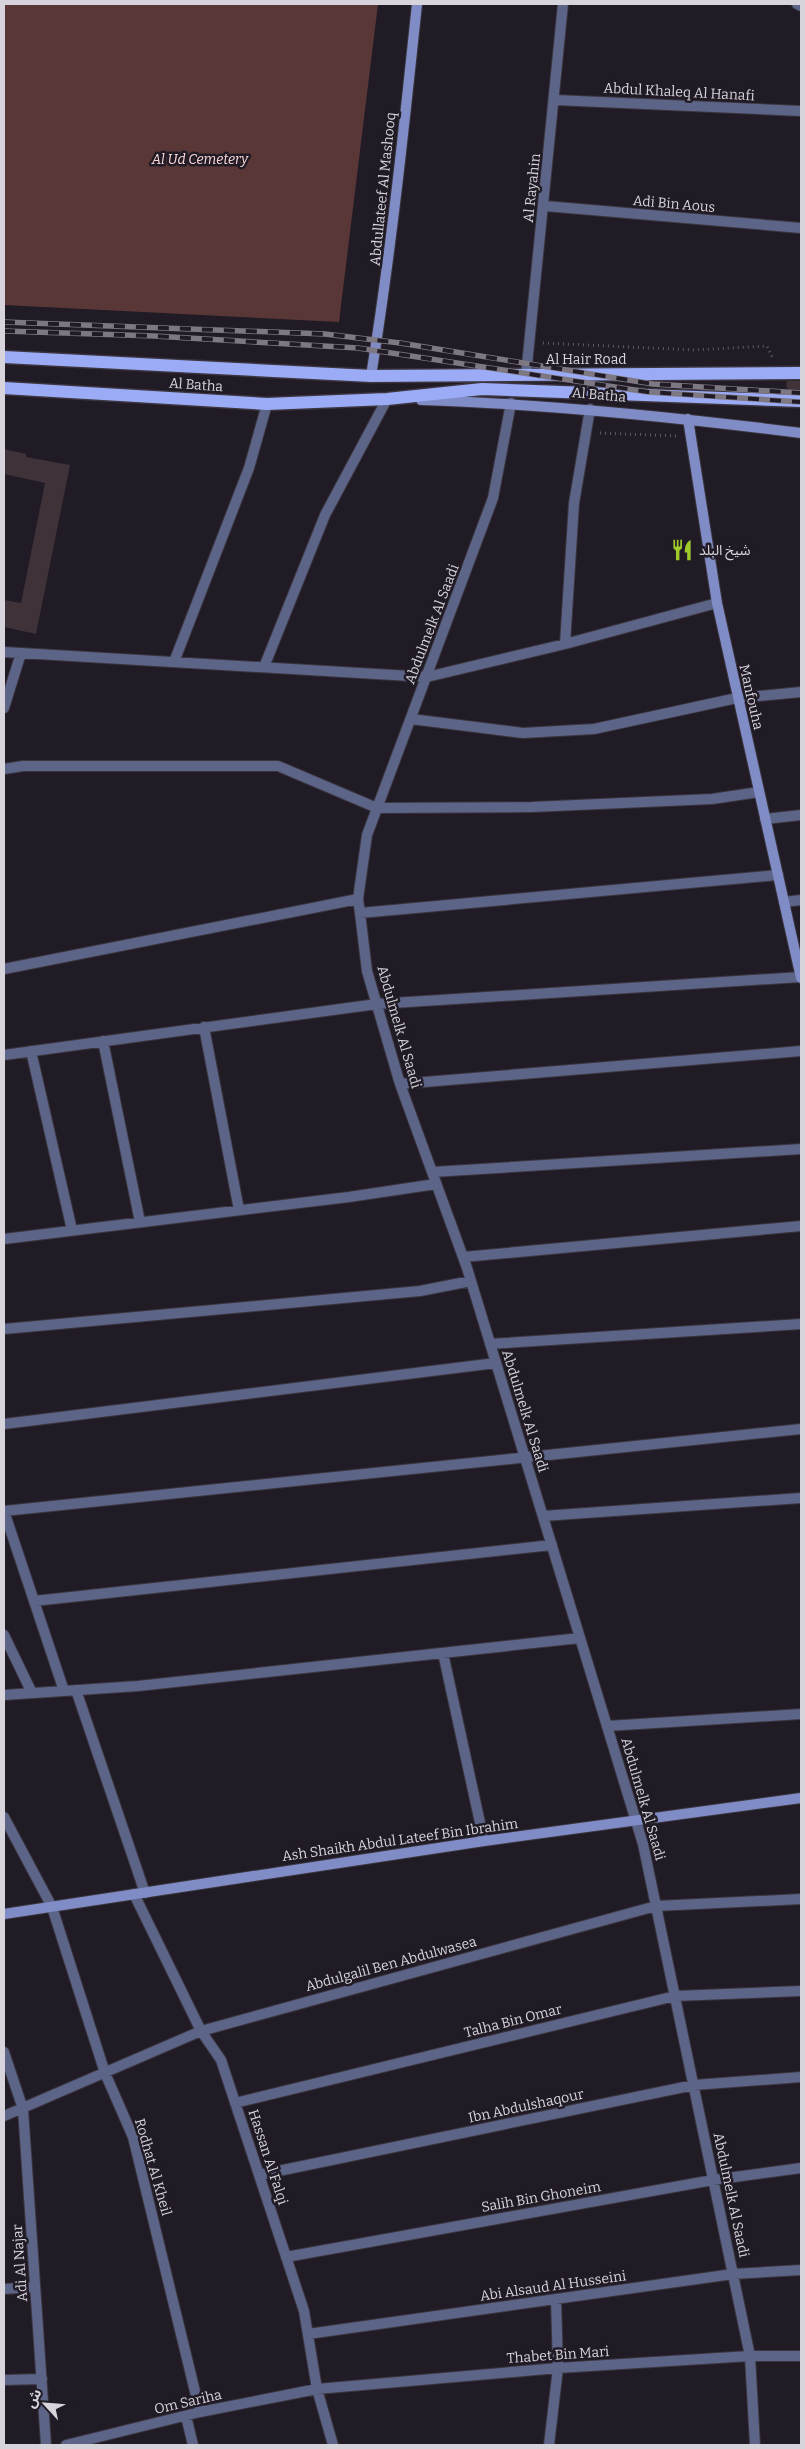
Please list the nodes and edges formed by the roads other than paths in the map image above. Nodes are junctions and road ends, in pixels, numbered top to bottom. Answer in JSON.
{"nodes":[{"id":1,"x":417,"y":4,"type":"edge"},
{"id":2,"x":563,"y":4,"type":"edge"},
{"id":3,"x":797,"y":4,"type":"edge"},
{"id":4,"x":801,"y":6,"type":"edge"},
{"id":5,"x":555,"y":100,"type":"junction"},
{"id":6,"x":801,"y":111,"type":"edge"},
{"id":7,"x":545,"y":206,"type":"junction"},
{"id":8,"x":801,"y":228,"type":"edge"},
{"id":9,"x":4,"y":357,"type":"edge"},
{"id":10,"x":801,"y":373,"type":"edge"},
{"id":11,"x":526,"y":375,"type":"junction"},
{"id":12,"x":371,"y":376,"type":"junction"},
{"id":13,"x":4,"y":388,"type":"edge"},
{"id":14,"x":387,"y":399,"type":"junction"},
{"id":15,"x":801,"y":401,"type":"edge"},
{"id":16,"x":511,"y":403,"type":"junction"},
{"id":17,"x":267,"y":404,"type":"junction"},
{"id":18,"x":590,"y":409,"type":"junction"},
{"id":19,"x":688,"y":419,"type":"junction"},
{"id":20,"x":801,"y":432,"type":"edge"},
{"id":21,"x":716,"y":603,"type":"junction"},
{"id":22,"x":565,"y":644,"type":"junction"},
{"id":23,"x":4,"y":652,"type":"edge"},
{"id":24,"x":21,"y":653,"type":"junction"},
{"id":25,"x":174,"y":662,"type":"junction"},
{"id":26,"x":264,"y":667,"type":"junction"},
{"id":27,"x":427,"y":676,"type":"junction"},
{"id":28,"x":801,"y":692,"type":"edge"},
{"id":29,"x":737,"y":698,"type":"junction"},
{"id":30,"x":4,"y":708,"type":"edge"},
{"id":31,"x":411,"y":719,"type":"junction"},
{"id":32,"x":4,"y":769,"type":"edge"},
{"id":33,"x":758,"y":792,"type":"junction"},
{"id":34,"x":378,"y":808,"type":"junction"},
{"id":35,"x":801,"y":815,"type":"edge"},
{"id":36,"x":765,"y":819,"type":"junction"},
{"id":37,"x":778,"y":875,"type":"junction"},
{"id":38,"x":358,"y":899,"type":"junction"},
{"id":39,"x":801,"y":900,"type":"edge"},
{"id":40,"x":784,"y":902,"type":"junction"},
{"id":41,"x":360,"y":913,"type":"junction"},
{"id":42,"x":4,"y":969,"type":"edge"},
{"id":43,"x":801,"y":977,"type":"edge"},
{"id":44,"x":376,"y":1004,"type":"junction"},
{"id":45,"x":204,"y":1028,"type":"junction"},
{"id":46,"x":103,"y":1041,"type":"junction"},
{"id":47,"x":31,"y":1051,"type":"junction"},
{"id":48,"x":801,"y":1051,"type":"edge"},
{"id":49,"x":4,"y":1054,"type":"edge"},
{"id":50,"x":400,"y":1084,"type":"junction"},
{"id":51,"x":801,"y":1149,"type":"edge"},
{"id":52,"x":432,"y":1172,"type":"junction"},
{"id":53,"x":436,"y":1184,"type":"junction"},
{"id":54,"x":239,"y":1210,"type":"junction"},
{"id":55,"x":140,"y":1222,"type":"junction"},
{"id":56,"x":801,"y":1226,"type":"edge"},
{"id":57,"x":72,"y":1230,"type":"junction"},
{"id":58,"x":4,"y":1238,"type":"edge"},
{"id":59,"x":463,"y":1257,"type":"junction"},
{"id":60,"x":471,"y":1281,"type":"junction"},
{"id":61,"x":801,"y":1324,"type":"edge"},
{"id":62,"x":4,"y":1329,"type":"edge"},
{"id":63,"x":490,"y":1344,"type":"junction"},
{"id":64,"x":496,"y":1363,"type":"junction"},
{"id":65,"x":4,"y":1424,"type":"edge"},
{"id":66,"x":801,"y":1429,"type":"edge"},
{"id":67,"x":524,"y":1456,"type":"junction"},
{"id":68,"x":801,"y":1498,"type":"edge"},
{"id":69,"x":4,"y":1511,"type":"edge"},
{"id":70,"x":543,"y":1516,"type":"junction"},
{"id":71,"x":552,"y":1545,"type":"junction"},
{"id":72,"x":34,"y":1601,"type":"junction"},
{"id":73,"x":4,"y":1636,"type":"edge"},
{"id":74,"x":580,"y":1638,"type":"junction"},
{"id":75,"x":443,"y":1653,"type":"junction"},
{"id":76,"x":76,"y":1690,"type":"junction"},
{"id":77,"x":64,"y":1691,"type":"junction"},
{"id":78,"x":32,"y":1693,"type":"junction"},
{"id":79,"x":4,"y":1695,"type":"edge"},
{"id":80,"x":801,"y":1714,"type":"edge"},
{"id":81,"x":607,"y":1726,"type":"junction"},
{"id":82,"x":801,"y":1798,"type":"edge"},
{"id":83,"x":4,"y":1818,"type":"edge"},
{"id":84,"x":636,"y":1821,"type":"junction"},
{"id":85,"x":484,"y":1841,"type":"junction"},
{"id":86,"x":139,"y":1893,"type":"junction"},
{"id":87,"x":801,"y":1899,"type":"edge"},
{"id":88,"x":656,"y":1906,"type":"junction"},
{"id":89,"x":52,"y":1907,"type":"junction"},
{"id":90,"x":4,"y":1914,"type":"edge"},
{"id":91,"x":801,"y":1991,"type":"edge"},
{"id":92,"x":675,"y":1996,"type":"junction"},
{"id":93,"x":201,"y":2031,"type":"junction"},
{"id":94,"x":4,"y":2052,"type":"edge"},
{"id":95,"x":105,"y":2073,"type":"junction"},
{"id":96,"x":801,"y":2076,"type":"edge"},
{"id":97,"x":694,"y":2085,"type":"junction"},
{"id":98,"x":235,"y":2103,"type":"junction"},
{"id":99,"x":23,"y":2109,"type":"junction"},
{"id":100,"x":4,"y":2116,"type":"edge"},
{"id":101,"x":801,"y":2168,"type":"edge"},
{"id":102,"x":259,"y":2175,"type":"junction"},
{"id":103,"x":713,"y":2180,"type":"junction"},
{"id":104,"x":286,"y":2258,"type":"junction"},
{"id":105,"x":801,"y":2270,"type":"edge"},
{"id":106,"x":733,"y":2274,"type":"junction"},
{"id":107,"x":36,"y":2286,"type":"junction"},
{"id":108,"x":4,"y":2289,"type":"edge"},
{"id":109,"x":556,"y":2300,"type":"junction"},
{"id":110,"x":308,"y":2334,"type":"junction"},
{"id":111,"x":750,"y":2356,"type":"junction"},
{"id":112,"x":801,"y":2356,"type":"edge"},
{"id":113,"x":558,"y":2368,"type":"junction"},
{"id":114,"x":42,"y":2378,"type":"junction"},
{"id":115,"x":4,"y":2380,"type":"edge"},
{"id":116,"x":317,"y":2389,"type":"junction"},
{"id":117,"x":200,"y":2412,"type":"junction"},
{"id":118,"x":186,"y":2416,"type":"junction"},
{"id":119,"x":77,"y":2444,"type":"edge"},
{"id":120,"x":46,"y":2445,"type":"edge"},
{"id":121,"x":66,"y":2445,"type":"edge"},
{"id":122,"x":193,"y":2445,"type":"edge"},
{"id":123,"x":333,"y":2445,"type":"edge"},
{"id":124,"x":549,"y":2445,"type":"edge"},
{"id":125,"x":755,"y":2445,"type":"edge"}],
"edges":[{"from":1,"to":12,"type":"street","name":"Abdullateef Al Mashooq"},
{"from":2,"to":5,"type":"street","name":"Al Rayahin"},
{"from":3,"to":4,"type":"street"},
{"from":5,"to":6,"type":"street","name":"Abdul Khaleq Al Hanafi"},
{"from":5,"to":7,"type":"street","name":"Al Rayahin"},
{"from":7,"to":8,"type":"street","name":"Adi Bin Aous"},
{"from":7,"to":11,"type":"street","name":"Al Rayahin"},
{"from":9,"to":12,"type":"main road","name":"Al Batha"},
{"from":10,"to":11,"type":"main road","name":"Al Hair Road"},
{"from":11,"to":12,"type":"main road","name":"Al Hair Road"},
{"from":13,"to":17,"type":"main road","name":"Al Batha"},
{"from":14,"to":15,"type":"main road","name":"Al Batha"},
{"from":14,"to":16,"type":"street","name":"Al Batha"},
{"from":14,"to":17,"type":"main road","name":"Al Batha"},
{"from":14,"to":26,"type":"street"},
{"from":16,"to":18,"type":"street","name":"Al Batha"},
{"from":16,"to":27,"type":"street","name":"Abdulmelk Al Saadi"},
{"from":17,"to":25,"type":"street"},
{"from":18,"to":19,"type":"street","name":"Al Batha"},
{"from":18,"to":22,"type":"street"},
{"from":19,"to":20,"type":"street","name":"Al Batha"},
{"from":19,"to":21,"type":"street","name":"Manfouha"},
{"from":21,"to":22,"type":"street"},
{"from":21,"to":29,"type":"street","name":"Manfouha"},
{"from":22,"to":27,"type":"street"},
{"from":23,"to":24,"type":"street"},
{"from":24,"to":25,"type":"street"},
{"from":24,"to":30,"type":"street"},
{"from":25,"to":26,"type":"street"},
{"from":26,"to":27,"type":"street"},
{"from":27,"to":31,"type":"street","name":"Abdulmelk Al Saadi"},
{"from":28,"to":29,"type":"street"},
{"from":29,"to":31,"type":"street"},
{"from":29,"to":33,"type":"street","name":"Manfouha"},
{"from":31,"to":34,"type":"street","name":"Abdulmelk Al Saadi"},
{"from":32,"to":34,"type":"street"},
{"from":33,"to":34,"type":"street"},
{"from":33,"to":36,"type":"street","name":"Manfouha"},
{"from":34,"to":38,"type":"street","name":"Abdulmelk Al Saadi"},
{"from":35,"to":36,"type":"street"},
{"from":36,"to":37,"type":"street","name":"Manfouha"},
{"from":37,"to":40,"type":"street","name":"Manfouha"},
{"from":37,"to":41,"type":"street"},
{"from":38,"to":41,"type":"street","name":"Abdulmelk Al Saadi"},
{"from":38,"to":42,"type":"street"},
{"from":39,"to":40,"type":"street"},
{"from":40,"to":43,"type":"street","name":"Manfouha"},
{"from":41,"to":44,"type":"street","name":"Abdulmelk Al Saadi"},
{"from":43,"to":44,"type":"street"},
{"from":44,"to":45,"type":"street"},
{"from":44,"to":50,"type":"street","name":"Abdulmelk Al Saadi"},
{"from":45,"to":46,"type":"street"},
{"from":45,"to":54,"type":"street"},
{"from":46,"to":47,"type":"street"},
{"from":46,"to":55,"type":"street"},
{"from":47,"to":49,"type":"street"},
{"from":47,"to":57,"type":"street"},
{"from":48,"to":50,"type":"street"},
{"from":50,"to":52,"type":"street","name":"Abdulmelk Al Saadi"},
{"from":51,"to":52,"type":"street"},
{"from":52,"to":53,"type":"street","name":"Abdulmelk Al Saadi"},
{"from":53,"to":54,"type":"street"},
{"from":53,"to":59,"type":"street","name":"Abdulmelk Al Saadi"},
{"from":54,"to":55,"type":"street"},
{"from":55,"to":57,"type":"street"},
{"from":56,"to":59,"type":"street"},
{"from":57,"to":58,"type":"street"},
{"from":59,"to":60,"type":"street","name":"Abdulmelk Al Saadi"},
{"from":60,"to":62,"type":"street"},
{"from":60,"to":63,"type":"street","name":"Abdulmelk Al Saadi"},
{"from":61,"to":63,"type":"street"},
{"from":63,"to":64,"type":"street","name":"Abdulmelk Al Saadi"},
{"from":64,"to":65,"type":"street"},
{"from":64,"to":67,"type":"street","name":"Abdulmelk Al Saadi"},
{"from":66,"to":67,"type":"street"},
{"from":67,"to":69,"type":"street"},
{"from":67,"to":70,"type":"street","name":"Abdulmelk Al Saadi"},
{"from":68,"to":70,"type":"street"},
{"from":69,"to":72,"type":"street"},
{"from":70,"to":71,"type":"street","name":"Abdulmelk Al Saadi"},
{"from":71,"to":72,"type":"street"},
{"from":71,"to":74,"type":"street","name":"Abdulmelk Al Saadi"},
{"from":72,"to":77,"type":"street"},
{"from":73,"to":78,"type":"street"},
{"from":74,"to":75,"type":"street"},
{"from":74,"to":81,"type":"street","name":"Abdulmelk Al Saadi"},
{"from":75,"to":76,"type":"street"},
{"from":75,"to":85,"type":"street"},
{"from":76,"to":77,"type":"street"},
{"from":76,"to":86,"type":"street","name":"Hassan Al Falqi"},
{"from":77,"to":78,"type":"street"},
{"from":78,"to":79,"type":"street"},
{"from":80,"to":81,"type":"street"},
{"from":81,"to":84,"type":"street","name":"Abdulmelk Al Saadi"},
{"from":82,"to":84,"type":"street","name":"Ash Shaikh Abdul Lateef Bin Ibrahim"},
{"from":83,"to":89,"type":"street","name":"Rodhat Al Kheil"},
{"from":84,"to":85,"type":"street","name":"Ash Shaikh Abdul Lateef Bin Ibrahim"},
{"from":84,"to":88,"type":"street","name":"Abdulmelk Al Saadi"},
{"from":85,"to":86,"type":"street","name":"Ash Shaikh Abdul Lateef Bin Ibrahim"},
{"from":86,"to":89,"type":"street","name":"Ash Shaikh Abdul Lateef Bin Ibrahim"},
{"from":86,"to":93,"type":"street","name":"Hassan Al Falqi"},
{"from":87,"to":88,"type":"street","name":"Abdulgalil Ben Abdulwasea"},
{"from":88,"to":92,"type":"street","name":"Abdulmelk Al Saadi"},
{"from":88,"to":93,"type":"street","name":"Abdulgalil Ben Abdulwasea"},
{"from":89,"to":90,"type":"street","name":"Ash Shaikh Abdul Lateef Bin Ibrahim"},
{"from":89,"to":95,"type":"street","name":"Rodhat Al Kheil"},
{"from":91,"to":92,"type":"street","name":"Talha Bin Omar"},
{"from":92,"to":97,"type":"street","name":"Abdulmelk Al Saadi"},
{"from":92,"to":98,"type":"street","name":"Talha Bin Omar"},
{"from":93,"to":95,"type":"street","name":"Abdulgalil Ben Abdulwasea"},
{"from":93,"to":98,"type":"street","name":"Hassan Al Falqi"},
{"from":94,"to":99,"type":"street","name":"Adi Al Najar"},
{"from":95,"to":99,"type":"street","name":"Abdulgalil Ben Abdulwasea"},
{"from":95,"to":117,"type":"street","name":"Rodhat Al Kheil"},
{"from":96,"to":97,"type":"street","name":"Ibn Abdulshaqour"},
{"from":97,"to":102,"type":"street","name":"Ibn Abdulshaqour"},
{"from":97,"to":103,"type":"street","name":"Abdulmelk Al Saadi"},
{"from":98,"to":102,"type":"street","name":"Hassan Al Falqi"},
{"from":99,"to":100,"type":"street","name":"Abdulgalil Ben Abdulwasea"},
{"from":99,"to":107,"type":"street","name":"Adi Al Najar"},
{"from":101,"to":103,"type":"street","name":"Salih Bin Ghoneim"},
{"from":102,"to":104,"type":"street","name":"Hassan Al Falqi"},
{"from":103,"to":104,"type":"street","name":"Salih Bin Ghoneim"},
{"from":103,"to":106,"type":"street","name":"Abdulmelk Al Saadi"},
{"from":104,"to":110,"type":"street","name":"Hassan Al Falqi"},
{"from":105,"to":106,"type":"street","name":"Abi Alsaud Al Husseini"},
{"from":106,"to":109,"type":"street","name":"Abi Alsaud Al Husseini"},
{"from":106,"to":111,"type":"street","name":"Abdulmelk Al Saadi"},
{"from":107,"to":108,"type":"street"},
{"from":107,"to":114,"type":"street","name":"Adi Al Najar"},
{"from":109,"to":110,"type":"street","name":"Abi Alsaud Al Husseini"},
{"from":109,"to":113,"type":"street"},
{"from":110,"to":116,"type":"street","name":"Hassan Al Falqi"},
{"from":111,"to":112,"type":"street","name":"Thabet Bin Mari"},
{"from":111,"to":113,"type":"street","name":"Thabet Bin Mari"},
{"from":111,"to":125,"type":"street","name":"Abdulmelk Al Saadi"},
{"from":113,"to":116,"type":"street","name":"Thabet Bin Mari"},
{"from":113,"to":124,"type":"street"},
{"from":114,"to":115,"type":"street"},
{"from":114,"to":120,"type":"street","name":"Adi Al Najar"},
{"from":116,"to":117,"type":"street","name":"Om Sariha"},
{"from":116,"to":123,"type":"street","name":"Hassan Al Falqi"},
{"from":117,"to":118,"type":"street","name":"Om Sariha"},
{"from":118,"to":119,"type":"street","name":"Om Sariha"},
{"from":118,"to":122,"type":"street"},
{"from":119,"to":121,"type":"street","name":"Om Sariha"}]}
